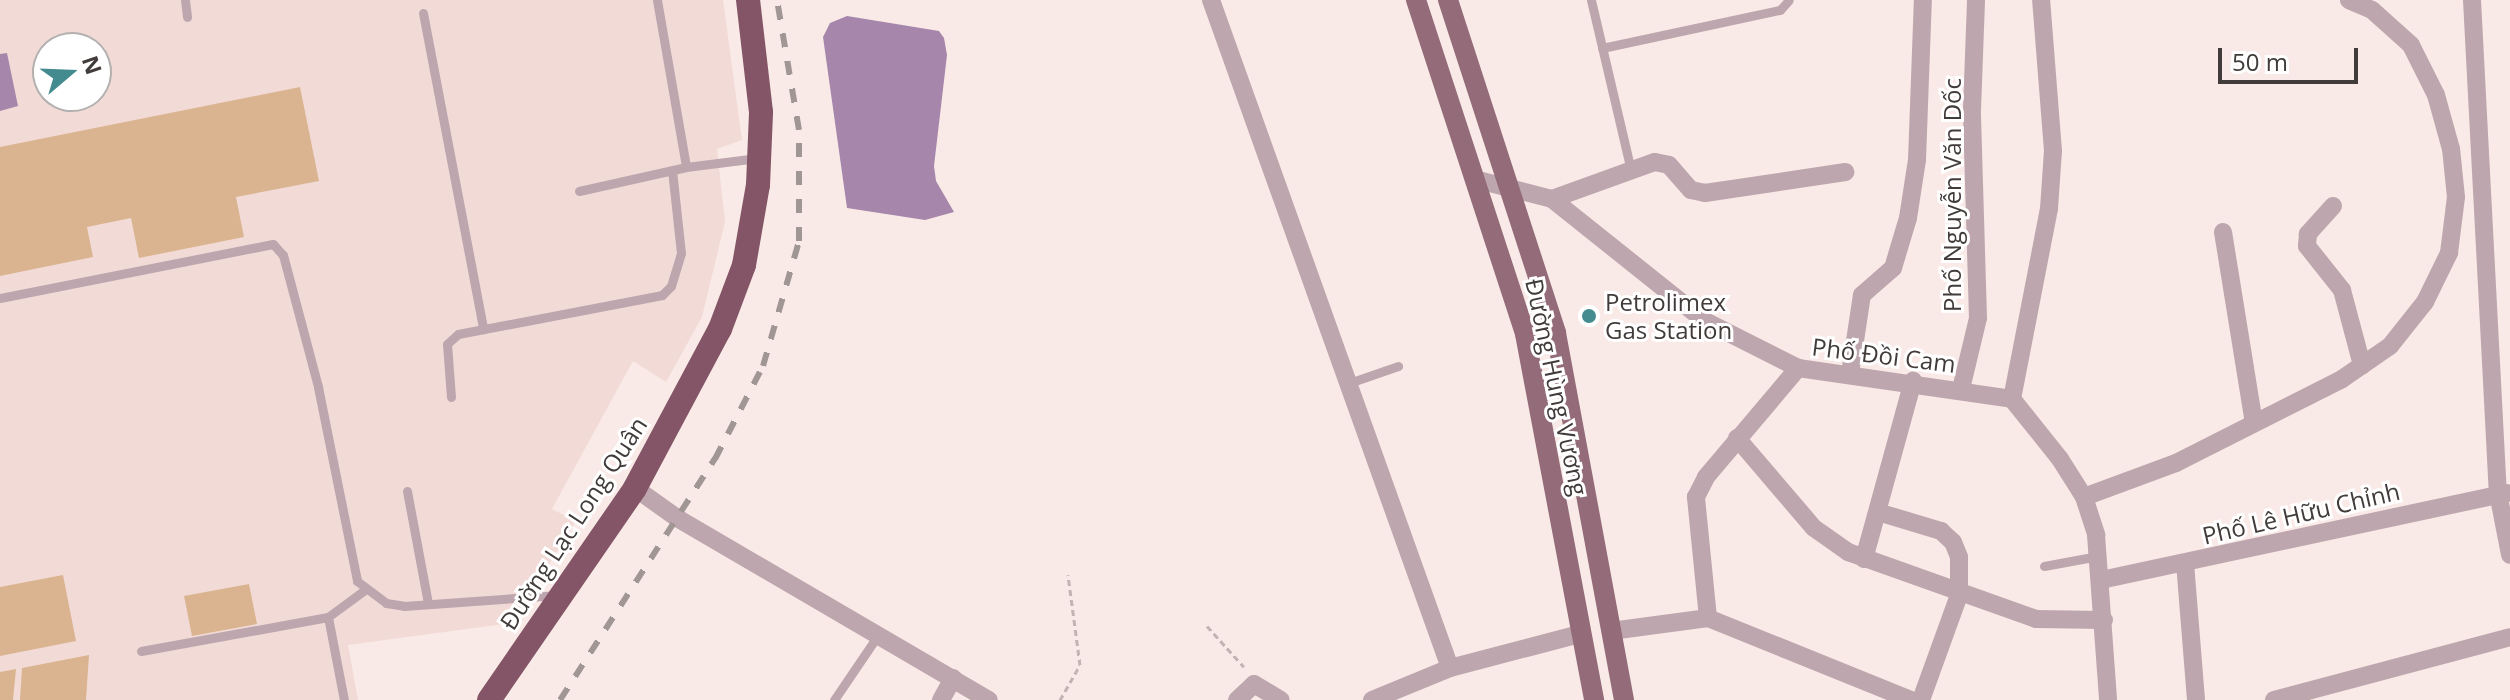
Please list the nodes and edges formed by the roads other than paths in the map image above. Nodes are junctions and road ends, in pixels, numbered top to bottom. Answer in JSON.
{"nodes":[{"id":1,"x":185,"y":0,"type":"edge"},
{"id":2,"x":657,"y":0,"type":"edge"},
{"id":3,"x":748,"y":0,"type":"edge"},
{"id":4,"x":1211,"y":0,"type":"edge"},
{"id":5,"x":1416,"y":0,"type":"edge"},
{"id":6,"x":1448,"y":0,"type":"edge"},
{"id":7,"x":1591,"y":0,"type":"edge"},
{"id":8,"x":1789,"y":0,"type":"edge"},
{"id":9,"x":1923,"y":0,"type":"edge"},
{"id":10,"x":1976,"y":0,"type":"edge"},
{"id":11,"x":2041,"y":0,"type":"edge"},
{"id":12,"x":2349,"y":0,"type":"edge"},
{"id":13,"x":2472,"y":0,"type":"edge"},
{"id":14,"x":423,"y":13,"type":"dead end"},
{"id":15,"x":187,"y":17,"type":"dead end"},
{"id":16,"x":1602,"y":48,"type":"junction"},
{"id":17,"x":761,"y":158,"type":"junction"},
{"id":18,"x":686,"y":167,"type":"junction"},
{"id":19,"x":672,"y":170,"type":"junction"},
{"id":20,"x":1631,"y":170,"type":"junction"},
{"id":21,"x":1845,"y":172,"type":"dead end"},
{"id":22,"x":1478,"y":180,"type":"junction"},
{"id":23,"x":1511,"y":185,"type":"junction"},
{"id":24,"x":579,"y":191,"type":"dead end"},
{"id":25,"x":1552,"y":199,"type":"junction"},
{"id":26,"x":2333,"y":206,"type":"dead end"},
{"id":27,"x":2223,"y":232,"type":"dead end"},
{"id":28,"x":0,"y":298,"type":"edge"},
{"id":29,"x":483,"y":329,"type":"junction"},
{"id":30,"x":2362,"y":365,"type":"junction"},
{"id":31,"x":1398,"y":366,"type":"dead end"},
{"id":32,"x":1798,"y":368,"type":"junction"},
{"id":33,"x":1850,"y":374,"type":"junction"},
{"id":34,"x":1913,"y":381,"type":"junction"},
{"id":35,"x":1349,"y":383,"type":"junction"},
{"id":36,"x":1961,"y":389,"type":"junction"},
{"id":37,"x":451,"y":397,"type":"dead end"},
{"id":38,"x":2012,"y":399,"type":"junction"},
{"id":39,"x":2254,"y":423,"type":"junction"},
{"id":40,"x":1737,"y":438,"type":"junction"},
{"id":41,"x":635,"y":488,"type":"junction"},
{"id":42,"x":407,"y":491,"type":"dead end"},
{"id":43,"x":2504,"y":493,"type":"edge"},
{"id":44,"x":2084,"y":497,"type":"junction"},
{"id":45,"x":1881,"y":513,"type":"junction"},
{"id":46,"x":2510,"y":555,"type":"edge"},
{"id":47,"x":2098,"y":556,"type":"junction"},
{"id":48,"x":1864,"y":559,"type":"junction"},
{"id":49,"x":2185,"y":563,"type":"junction"},
{"id":50,"x":2044,"y":566,"type":"dead end"},
{"id":51,"x":2101,"y":580,"type":"junction"},
{"id":52,"x":366,"y":589,"type":"junction"},
{"id":53,"x":563,"y":594,"type":"junction"},
{"id":54,"x":1959,"y":595,"type":"junction"},
{"id":55,"x":428,"y":603,"type":"junction"},
{"id":56,"x":328,"y":617,"type":"junction"},
{"id":57,"x":1708,"y":618,"type":"junction"},
{"id":58,"x":2104,"y":620,"type":"junction"},
{"id":59,"x":1611,"y":631,"type":"junction"},
{"id":60,"x":1580,"y":634,"type":"junction"},
{"id":61,"x":878,"y":635,"type":"junction"},
{"id":62,"x":2510,"y":637,"type":"edge"},
{"id":63,"x":141,"y":651,"type":"dead end"},
{"id":64,"x":1450,"y":668,"type":"junction"},
{"id":65,"x":953,"y":678,"type":"junction"},
{"id":66,"x":1887,"y":696,"type":"edge"},
{"id":67,"x":344,"y":700,"type":"edge"},
{"id":68,"x":489,"y":700,"type":"edge"},
{"id":69,"x":834,"y":700,"type":"edge"},
{"id":70,"x":941,"y":700,"type":"edge"},
{"id":71,"x":989,"y":700,"type":"edge"},
{"id":72,"x":1237,"y":700,"type":"edge"},
{"id":73,"x":1281,"y":700,"type":"edge"},
{"id":74,"x":1372,"y":700,"type":"edge"},
{"id":75,"x":1594,"y":700,"type":"edge"},
{"id":76,"x":1624,"y":700,"type":"edge"},
{"id":77,"x":1911,"y":700,"type":"edge"},
{"id":78,"x":1921,"y":700,"type":"edge"},
{"id":79,"x":2108,"y":700,"type":"edge"},
{"id":80,"x":2196,"y":700,"type":"edge"},
{"id":81,"x":2274,"y":700,"type":"edge"}],
"edges":[{"from":1,"to":15,"type":"lane"},
{"from":2,"to":18,"type":"lane"},
{"from":3,"to":17,"type":"highway","name":"Đường Lạc Long Quân"},
{"from":4,"to":35,"type":"street"},
{"from":5,"to":22,"type":"main road","name":"Đường Hùng Vương"},
{"from":6,"to":23,"type":"main road","name":"Đường Hùng Vương"},
{"from":7,"to":16,"type":"lane"},
{"from":8,"to":16,"type":"lane"},
{"from":9,"to":33,"type":"street"},
{"from":10,"to":36,"type":"street","name":"Phố Nguyễn Văn Dốc"},
{"from":11,"to":38,"type":"street"},
{"from":12,"to":30,"type":"street"},
{"from":13,"to":43,"type":"street"},
{"from":14,"to":29,"type":"lane"},
{"from":16,"to":20,"type":"lane"},
{"from":17,"to":18,"type":"lane"},
{"from":17,"to":41,"type":"highway","name":"Đường Lạc Long Quân"},
{"from":18,"to":19,"type":"lane"},
{"from":19,"to":24,"type":"lane"},
{"from":19,"to":29,"type":"lane"},
{"from":20,"to":21,"type":"street"},
{"from":20,"to":25,"type":"street"},
{"from":22,"to":23,"type":"street","name":"Phố Đồi Cam"},
{"from":22,"to":60,"type":"main road","name":"Đường Hùng Vương"},
{"from":23,"to":25,"type":"street","name":"Phố Đồi Cam"},
{"from":23,"to":59,"type":"main road","name":"Đường Hùng Vương"},
{"from":25,"to":32,"type":"street","name":"Phố Đồi Cam"},
{"from":26,"to":30,"type":"street"},
{"from":27,"to":39,"type":"street"},
{"from":28,"to":52,"type":"lane"},
{"from":29,"to":37,"type":"lane"},
{"from":30,"to":39,"type":"street"},
{"from":31,"to":35,"type":"lane"},
{"from":32,"to":33,"type":"street","name":"Phố Đồi Cam"},
{"from":32,"to":40,"type":"street"},
{"from":33,"to":34,"type":"street","name":"Phố Đồi Cam"},
{"from":34,"to":36,"type":"street","name":"Phố Đồi Cam"},
{"from":34,"to":45,"type":"street"},
{"from":35,"to":64,"type":"street"},
{"from":36,"to":38,"type":"street","name":"Phố Đồi Cam"},
{"from":38,"to":44,"type":"street"},
{"from":39,"to":44,"type":"street"},
{"from":40,"to":48,"type":"street"},
{"from":40,"to":57,"type":"street"},
{"from":41,"to":53,"type":"highway","name":"Đường Lạc Long Quân"},
{"from":41,"to":61,"type":"street"},
{"from":42,"to":55,"type":"lane"},
{"from":43,"to":46,"type":"street"},
{"from":43,"to":49,"type":"street","name":"Phố Lê Hữu Chỉnh"},
{"from":44,"to":47,"type":"street"},
{"from":45,"to":48,"type":"street"},
{"from":45,"to":54,"type":"street"},
{"from":47,"to":50,"type":"lane"},
{"from":47,"to":51,"type":"street"},
{"from":48,"to":54,"type":"street"},
{"from":49,"to":51,"type":"street","name":"Phố Lê Hữu Chỉnh"},
{"from":49,"to":80,"type":"street"},
{"from":51,"to":58,"type":"street"},
{"from":52,"to":55,"type":"lane"},
{"from":52,"to":56,"type":"lane"},
{"from":53,"to":55,"type":"lane"},
{"from":53,"to":68,"type":"highway","name":"Đường Lạc Long Quân"},
{"from":54,"to":58,"type":"street"},
{"from":54,"to":78,"type":"street"},
{"from":56,"to":63,"type":"lane"},
{"from":56,"to":67,"type":"lane"},
{"from":57,"to":59,"type":"street"},
{"from":57,"to":66,"type":"street"},
{"from":58,"to":79,"type":"street"},
{"from":59,"to":76,"type":"main road","name":"Đường Hùng Vương"},
{"from":60,"to":64,"type":"street"},
{"from":60,"to":75,"type":"main road","name":"Đường Hùng Vương"},
{"from":61,"to":65,"type":"street"},
{"from":61,"to":69,"type":"lane"},
{"from":62,"to":81,"type":"street"},
{"from":64,"to":74,"type":"street"},
{"from":65,"to":70,"type":"street"},
{"from":65,"to":71,"type":"street"},
{"from":66,"to":77,"type":"street"},
{"from":72,"to":73,"type":"street"}]}
